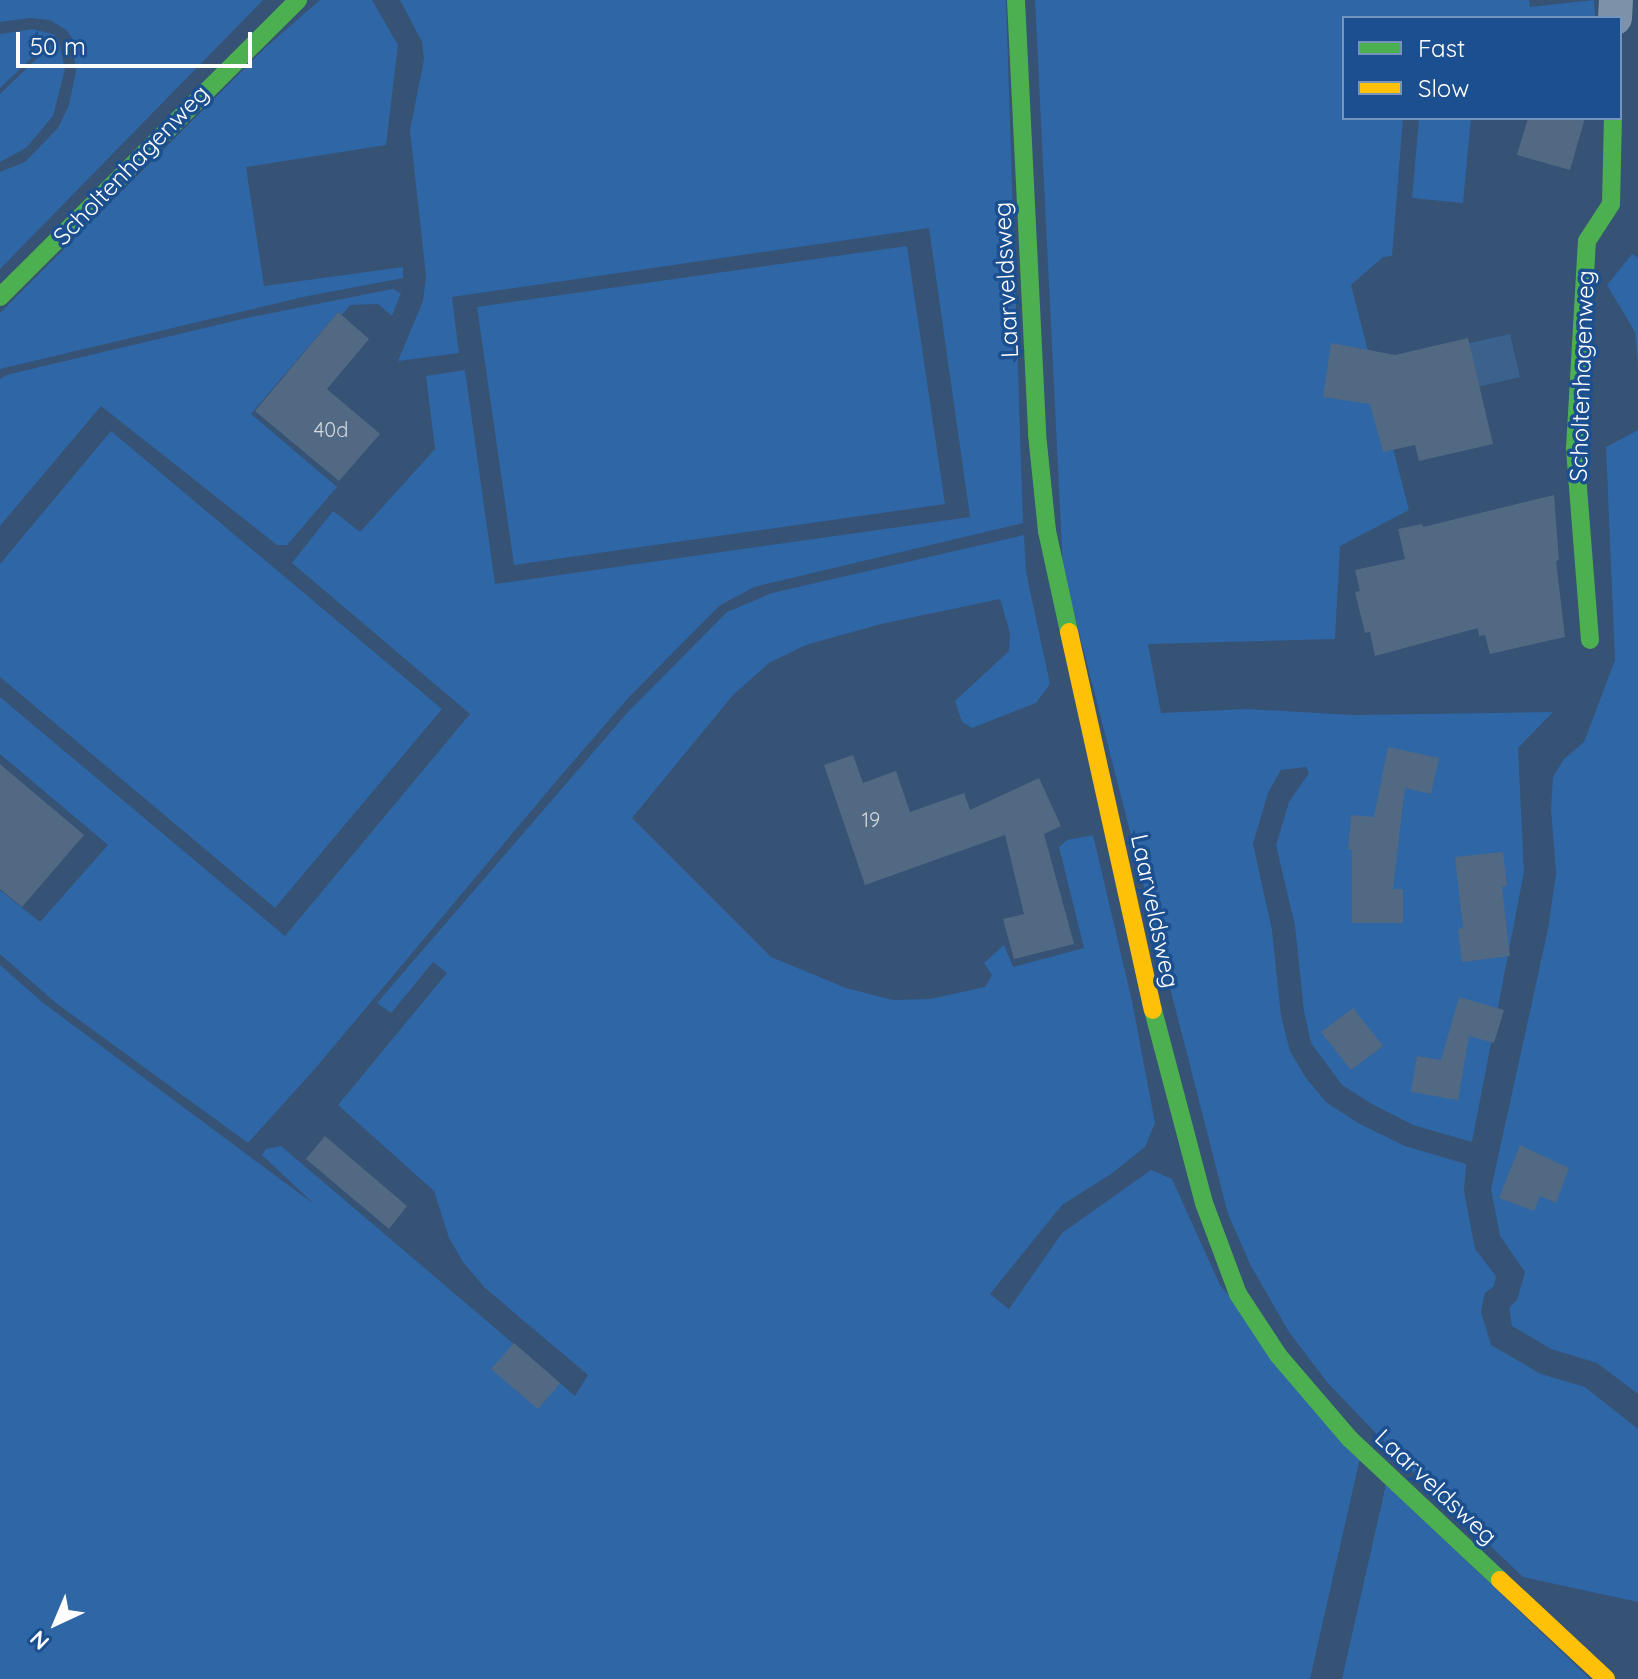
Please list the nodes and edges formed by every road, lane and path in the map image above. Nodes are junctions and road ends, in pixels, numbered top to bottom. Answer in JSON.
{"nodes":[{"id":1,"x":298,"y":0,"type":"edge"},
{"id":2,"x":1016,"y":0,"type":"edge"},
{"id":3,"x":1613,"y":120,"type":"edge"},
{"id":4,"x":0,"y":297,"type":"edge"},
{"id":5,"x":1590,"y":640,"type":"dead end"},
{"id":6,"x":1606,"y":1679,"type":"edge"}],
"edges":[{"from":1,"to":4,"type":"street","name":"Scholtenhagenweg"},
{"from":2,"to":6,"type":"street","name":"Laarveldsweg"},
{"from":3,"to":5,"type":"street","name":"Scholtenhagenweg"}]}
